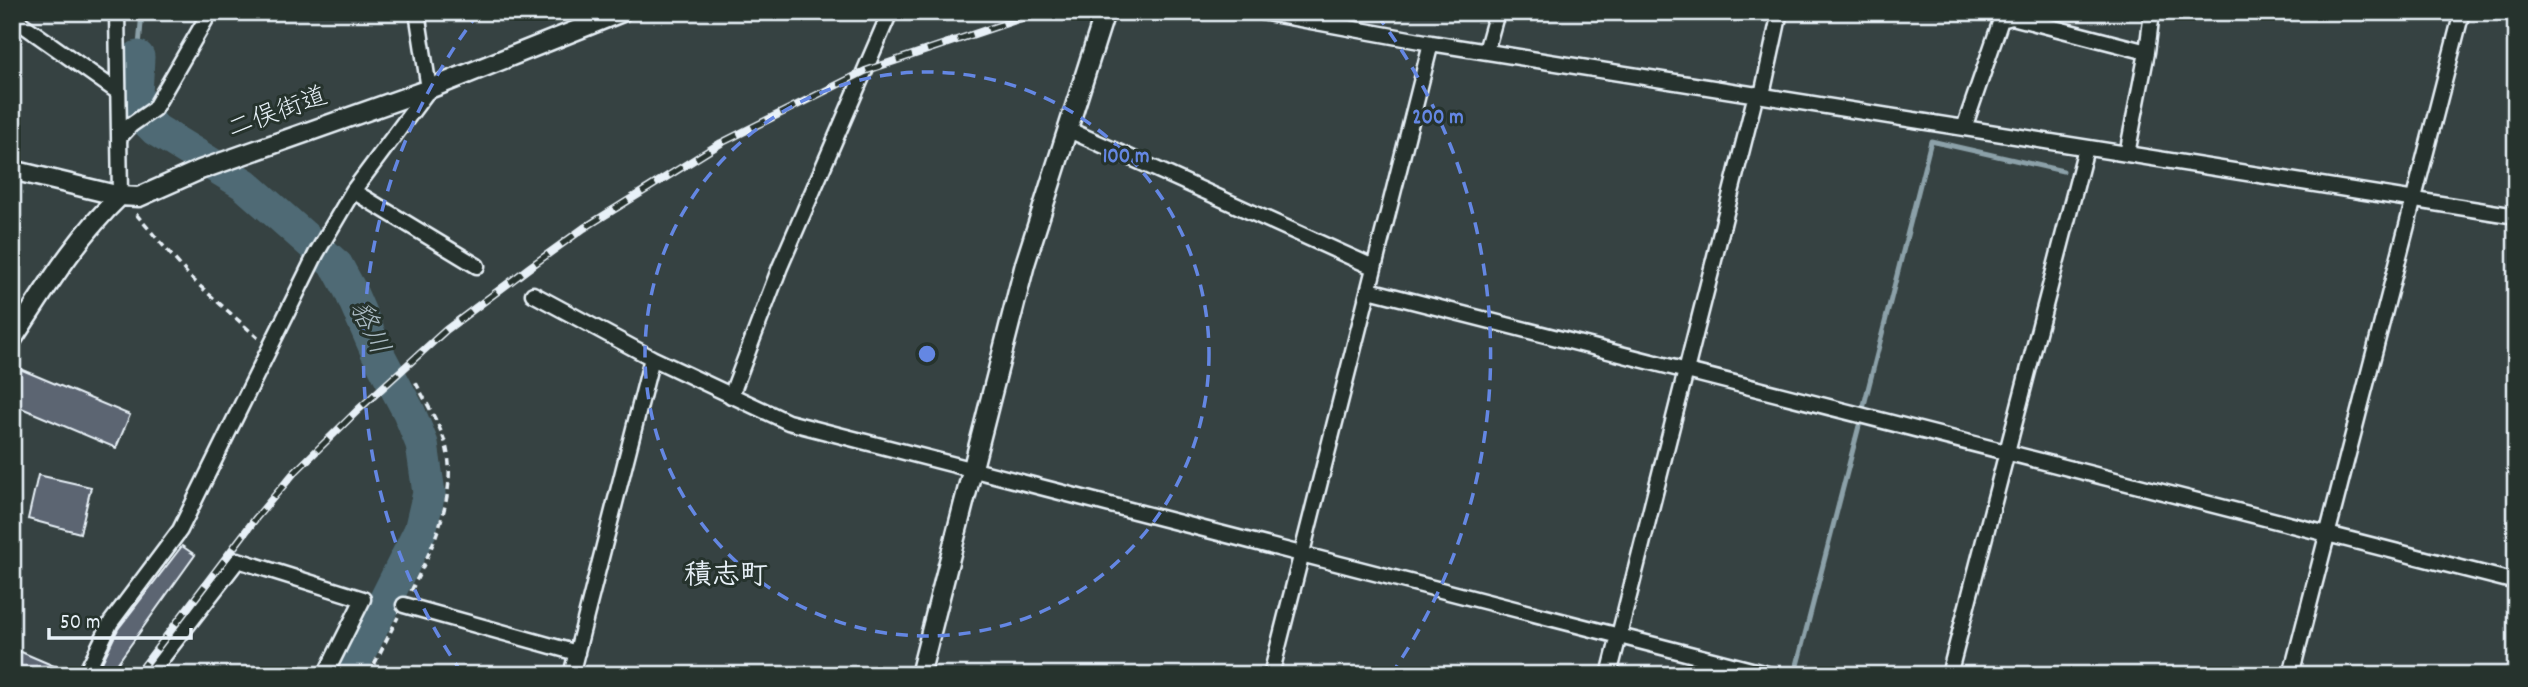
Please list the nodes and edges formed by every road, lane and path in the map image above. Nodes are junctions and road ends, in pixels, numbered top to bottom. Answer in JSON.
{"nodes":[{"id":1,"x":117,"y":12,"type":"edge"},
{"id":2,"x":211,"y":12,"type":"edge"},
{"id":3,"x":417,"y":12,"type":"edge"},
{"id":4,"x":622,"y":12,"type":"edge"},
{"id":5,"x":890,"y":12,"type":"edge"},
{"id":6,"x":1105,"y":12,"type":"edge"},
{"id":7,"x":1261,"y":12,"type":"edge"},
{"id":8,"x":1497,"y":12,"type":"edge"},
{"id":9,"x":1780,"y":12,"type":"edge"},
{"id":10,"x":2152,"y":12,"type":"edge"},
{"id":11,"x":2462,"y":12,"type":"edge"},
{"id":12,"x":12,"y":18,"type":"edge"},
{"id":13,"x":1432,"y":43,"type":"junction"},
{"id":14,"x":1486,"y":51,"type":"junction"},
{"id":15,"x":2147,"y":52,"type":"junction"},
{"id":16,"x":429,"y":89,"type":"junction"},
{"id":17,"x":118,"y":92,"type":"junction"},
{"id":18,"x":1759,"y":95,"type":"junction"},
{"id":19,"x":1964,"y":128,"type":"junction"},
{"id":20,"x":1067,"y":129,"type":"junction"},
{"id":21,"x":119,"y":138,"type":"junction"},
{"id":22,"x":2086,"y":148,"type":"junction"},
{"id":23,"x":2127,"y":155,"type":"junction"},
{"id":24,"x":12,"y":170,"type":"edge"},
{"id":25,"x":353,"y":191,"type":"junction"},
{"id":26,"x":120,"y":196,"type":"junction"},
{"id":27,"x":2413,"y":201,"type":"junction"},
{"id":28,"x":2516,"y":216,"type":"edge"},
{"id":29,"x":477,"y":266,"type":"dead end"},
{"id":30,"x":1373,"y":267,"type":"junction"},
{"id":31,"x":1369,"y":290,"type":"junction"},
{"id":32,"x":533,"y":294,"type":"dead end"},
{"id":33,"x":12,"y":340,"type":"edge"},
{"id":34,"x":270,"y":349,"type":"junction"},
{"id":35,"x":652,"y":358,"type":"junction"},
{"id":36,"x":1686,"y":371,"type":"junction"},
{"id":37,"x":414,"y":379,"type":"dead end"},
{"id":38,"x":730,"y":396,"type":"junction"},
{"id":39,"x":2007,"y":453,"type":"junction"},
{"id":40,"x":974,"y":470,"type":"junction"},
{"id":41,"x":2326,"y":535,"type":"junction"},
{"id":42,"x":1301,"y":555,"type":"junction"},
{"id":43,"x":2516,"y":582,"type":"edge"},
{"id":44,"x":404,"y":605,"type":"junction"},
{"id":45,"x":1618,"y":636,"type":"junction"},
{"id":46,"x":577,"y":653,"type":"junction"},
{"id":47,"x":85,"y":675,"type":"edge"},
{"id":48,"x":149,"y":675,"type":"edge"},
{"id":49,"x":325,"y":675,"type":"edge"},
{"id":50,"x":369,"y":675,"type":"edge"},
{"id":51,"x":572,"y":675,"type":"edge"},
{"id":52,"x":920,"y":675,"type":"edge"},
{"id":53,"x":1271,"y":675,"type":"edge"},
{"id":54,"x":1609,"y":675,"type":"edge"},
{"id":55,"x":1771,"y":675,"type":"edge"},
{"id":56,"x":1949,"y":675,"type":"edge"},
{"id":57,"x":2291,"y":675,"type":"edge"}],
"edges":[{"from":1,"to":17,"type":"street"},
{"from":2,"to":21,"type":"street"},
{"from":3,"to":16,"type":"street"},
{"from":4,"to":16,"type":"street","name":"二俣街道"},
{"from":5,"to":38,"type":"street"},
{"from":6,"to":20,"type":"street"},
{"from":7,"to":13,"type":"street"},
{"from":8,"to":14,"type":"street"},
{"from":9,"to":18,"type":"street"},
{"from":10,"to":15,"type":"street"},
{"from":11,"to":27,"type":"street"},
{"from":12,"to":17,"type":"street"},
{"from":13,"to":14,"type":"street"},
{"from":13,"to":30,"type":"street"},
{"from":14,"to":18,"type":"street"},
{"from":15,"to":19,"type":"street"},
{"from":15,"to":23,"type":"street"},
{"from":16,"to":25,"type":"street"},
{"from":16,"to":26,"type":"street","name":"二俣街道"},
{"from":17,"to":21,"type":"street"},
{"from":18,"to":19,"type":"street"},
{"from":18,"to":36,"type":"street"},
{"from":19,"to":22,"type":"street"},
{"from":20,"to":30,"type":"street"},
{"from":20,"to":40,"type":"street"},
{"from":21,"to":26,"type":"street"},
{"from":22,"to":23,"type":"street"},
{"from":22,"to":39,"type":"street"},
{"from":23,"to":27,"type":"street"},
{"from":24,"to":26,"type":"street"},
{"from":25,"to":29,"type":"street"},
{"from":25,"to":34,"type":"street"},
{"from":26,"to":33,"type":"street"},
{"from":26,"to":34,"type":"path"},
{"from":27,"to":28,"type":"street"},
{"from":27,"to":41,"type":"street"},
{"from":30,"to":31,"type":"street"},
{"from":31,"to":36,"type":"street"},
{"from":31,"to":42,"type":"street"},
{"from":32,"to":35,"type":"street"},
{"from":34,"to":47,"type":"street"},
{"from":35,"to":38,"type":"street"},
{"from":35,"to":46,"type":"street"},
{"from":36,"to":39,"type":"street"},
{"from":36,"to":45,"type":"street"},
{"from":37,"to":44,"type":"path"},
{"from":38,"to":40,"type":"street"},
{"from":39,"to":41,"type":"street"},
{"from":39,"to":56,"type":"street"},
{"from":40,"to":42,"type":"street"},
{"from":40,"to":52,"type":"street"},
{"from":41,"to":43,"type":"street"},
{"from":41,"to":57,"type":"street"},
{"from":42,"to":45,"type":"street"},
{"from":42,"to":53,"type":"street"},
{"from":44,"to":46,"type":"street"},
{"from":44,"to":50,"type":"path"},
{"from":45,"to":54,"type":"street"},
{"from":45,"to":55,"type":"street"},
{"from":46,"to":51,"type":"street"},
{"from":48,"to":49,"type":"street"}]}
